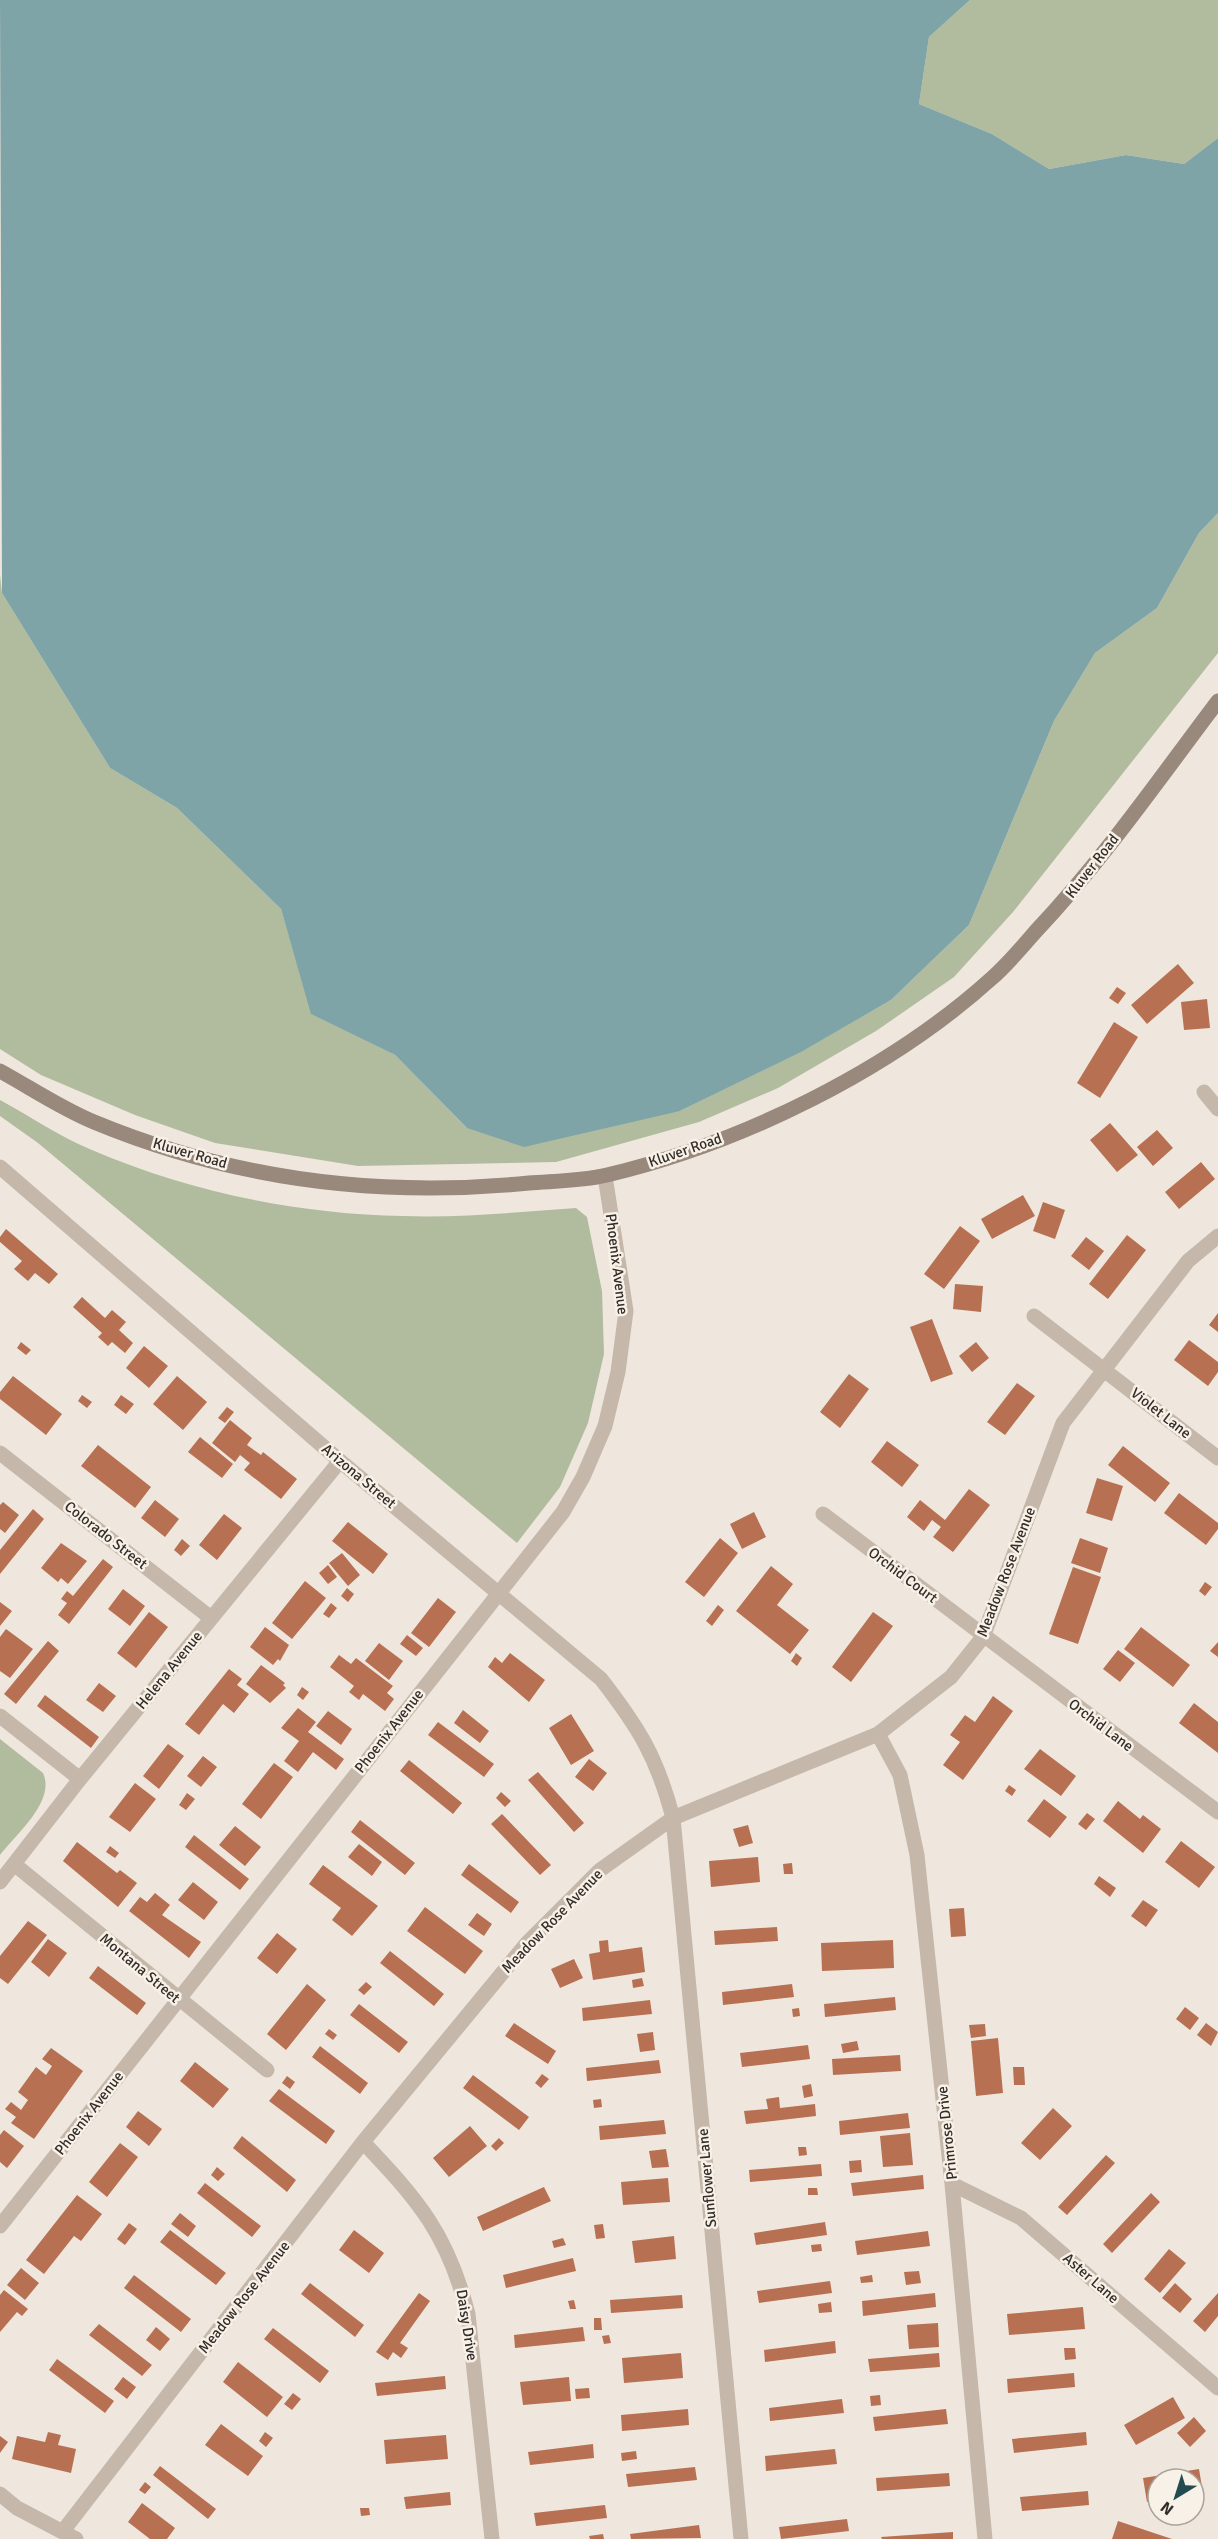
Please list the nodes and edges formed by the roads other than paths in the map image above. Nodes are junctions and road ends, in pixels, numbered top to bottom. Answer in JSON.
{"nodes":[{"id":1,"x":1218,"y":701,"type":"edge"},
{"id":2,"x":0,"y":1071,"type":"edge"},
{"id":3,"x":1204,"y":1092,"type":"dead end"},
{"id":4,"x":1218,"y":1109,"type":"edge"},
{"id":5,"x":0,"y":1167,"type":"edge"},
{"id":6,"x":604,"y":1176,"type":"junction"},
{"id":7,"x":1218,"y":1236,"type":"edge"},
{"id":8,"x":1034,"y":1316,"type":"dead end"},
{"id":9,"x":1104,"y":1368,"type":"junction"},
{"id":10,"x":0,"y":1453,"type":"edge"},
{"id":11,"x":1218,"y":1458,"type":"edge"},
{"id":12,"x":340,"y":1461,"type":"junction"},
{"id":13,"x":823,"y":1514,"type":"dead end"},
{"id":14,"x":498,"y":1592,"type":"junction"},
{"id":15,"x":211,"y":1618,"type":"junction"},
{"id":16,"x":984,"y":1637,"type":"junction"},
{"id":17,"x":0,"y":1716,"type":"edge"},
{"id":18,"x":878,"y":1734,"type":"junction"},
{"id":19,"x":80,"y":1779,"type":"junction"},
{"id":20,"x":1218,"y":1812,"type":"edge"},
{"id":21,"x":673,"y":1818,"type":"junction"},
{"id":22,"x":14,"y":1864,"type":"junction"},
{"id":23,"x":0,"y":1882,"type":"edge"},
{"id":24,"x":179,"y":2000,"type":"junction"},
{"id":25,"x":267,"y":2070,"type":"dead end"},
{"id":26,"x":363,"y":2142,"type":"junction"},
{"id":27,"x":952,"y":2184,"type":"junction"},
{"id":28,"x":0,"y":2226,"type":"edge"},
{"id":29,"x":1218,"y":2388,"type":"edge"},
{"id":30,"x":0,"y":2494,"type":"edge"},
{"id":31,"x":70,"y":2535,"type":"edge"},
{"id":32,"x":492,"y":2539,"type":"edge"},
{"id":33,"x":741,"y":2539,"type":"edge"},
{"id":34,"x":985,"y":2539,"type":"edge"}],
"edges":[{"from":1,"to":6,"type":"street","name":"Kluver Road"},
{"from":2,"to":6,"type":"street","name":"Kluver Road"},
{"from":3,"to":4,"type":"street"},
{"from":5,"to":12,"type":"street","name":"Arizona Street"},
{"from":6,"to":14,"type":"street","name":"Phoenix Avenue"},
{"from":7,"to":9,"type":"street","name":"Meadow Rose Avenue"},
{"from":8,"to":9,"type":"street","name":"Violet Lane"},
{"from":9,"to":11,"type":"street","name":"Violet Lane"},
{"from":9,"to":16,"type":"street","name":"Meadow Rose Avenue"},
{"from":10,"to":15,"type":"street","name":"Colorado Street"},
{"from":12,"to":14,"type":"street","name":"Arizona Street"},
{"from":12,"to":15,"type":"street","name":"Helena Avenue"},
{"from":13,"to":16,"type":"street","name":"Orchid Court"},
{"from":14,"to":21,"type":"street","name":"Arizona Street"},
{"from":14,"to":24,"type":"street","name":"Phoenix Avenue"},
{"from":15,"to":19,"type":"street","name":"Helena Avenue"},
{"from":16,"to":18,"type":"street","name":"Meadow Rose Avenue"},
{"from":16,"to":20,"type":"street","name":"Orchid Lane"},
{"from":17,"to":19,"type":"street"},
{"from":18,"to":21,"type":"street","name":"Meadow Rose Avenue"},
{"from":18,"to":27,"type":"street","name":"Primrose Drive"},
{"from":19,"to":22,"type":"street","name":"Helena Avenue"},
{"from":21,"to":26,"type":"street","name":"Meadow Rose Avenue"},
{"from":21,"to":33,"type":"street","name":"Sunflower Lane"},
{"from":22,"to":23,"type":"street","name":"Helena Avenue"},
{"from":22,"to":24,"type":"street","name":"Montana Street"},
{"from":24,"to":25,"type":"street","name":"Montana Street"},
{"from":24,"to":28,"type":"street","name":"Phoenix Avenue"},
{"from":26,"to":31,"type":"street","name":"Meadow Rose Avenue"},
{"from":26,"to":32,"type":"street","name":"Daisy Drive"},
{"from":27,"to":29,"type":"street","name":"Aster Lane"},
{"from":27,"to":34,"type":"street","name":"Primrose Drive"},
{"from":30,"to":31,"type":"street"}]}
